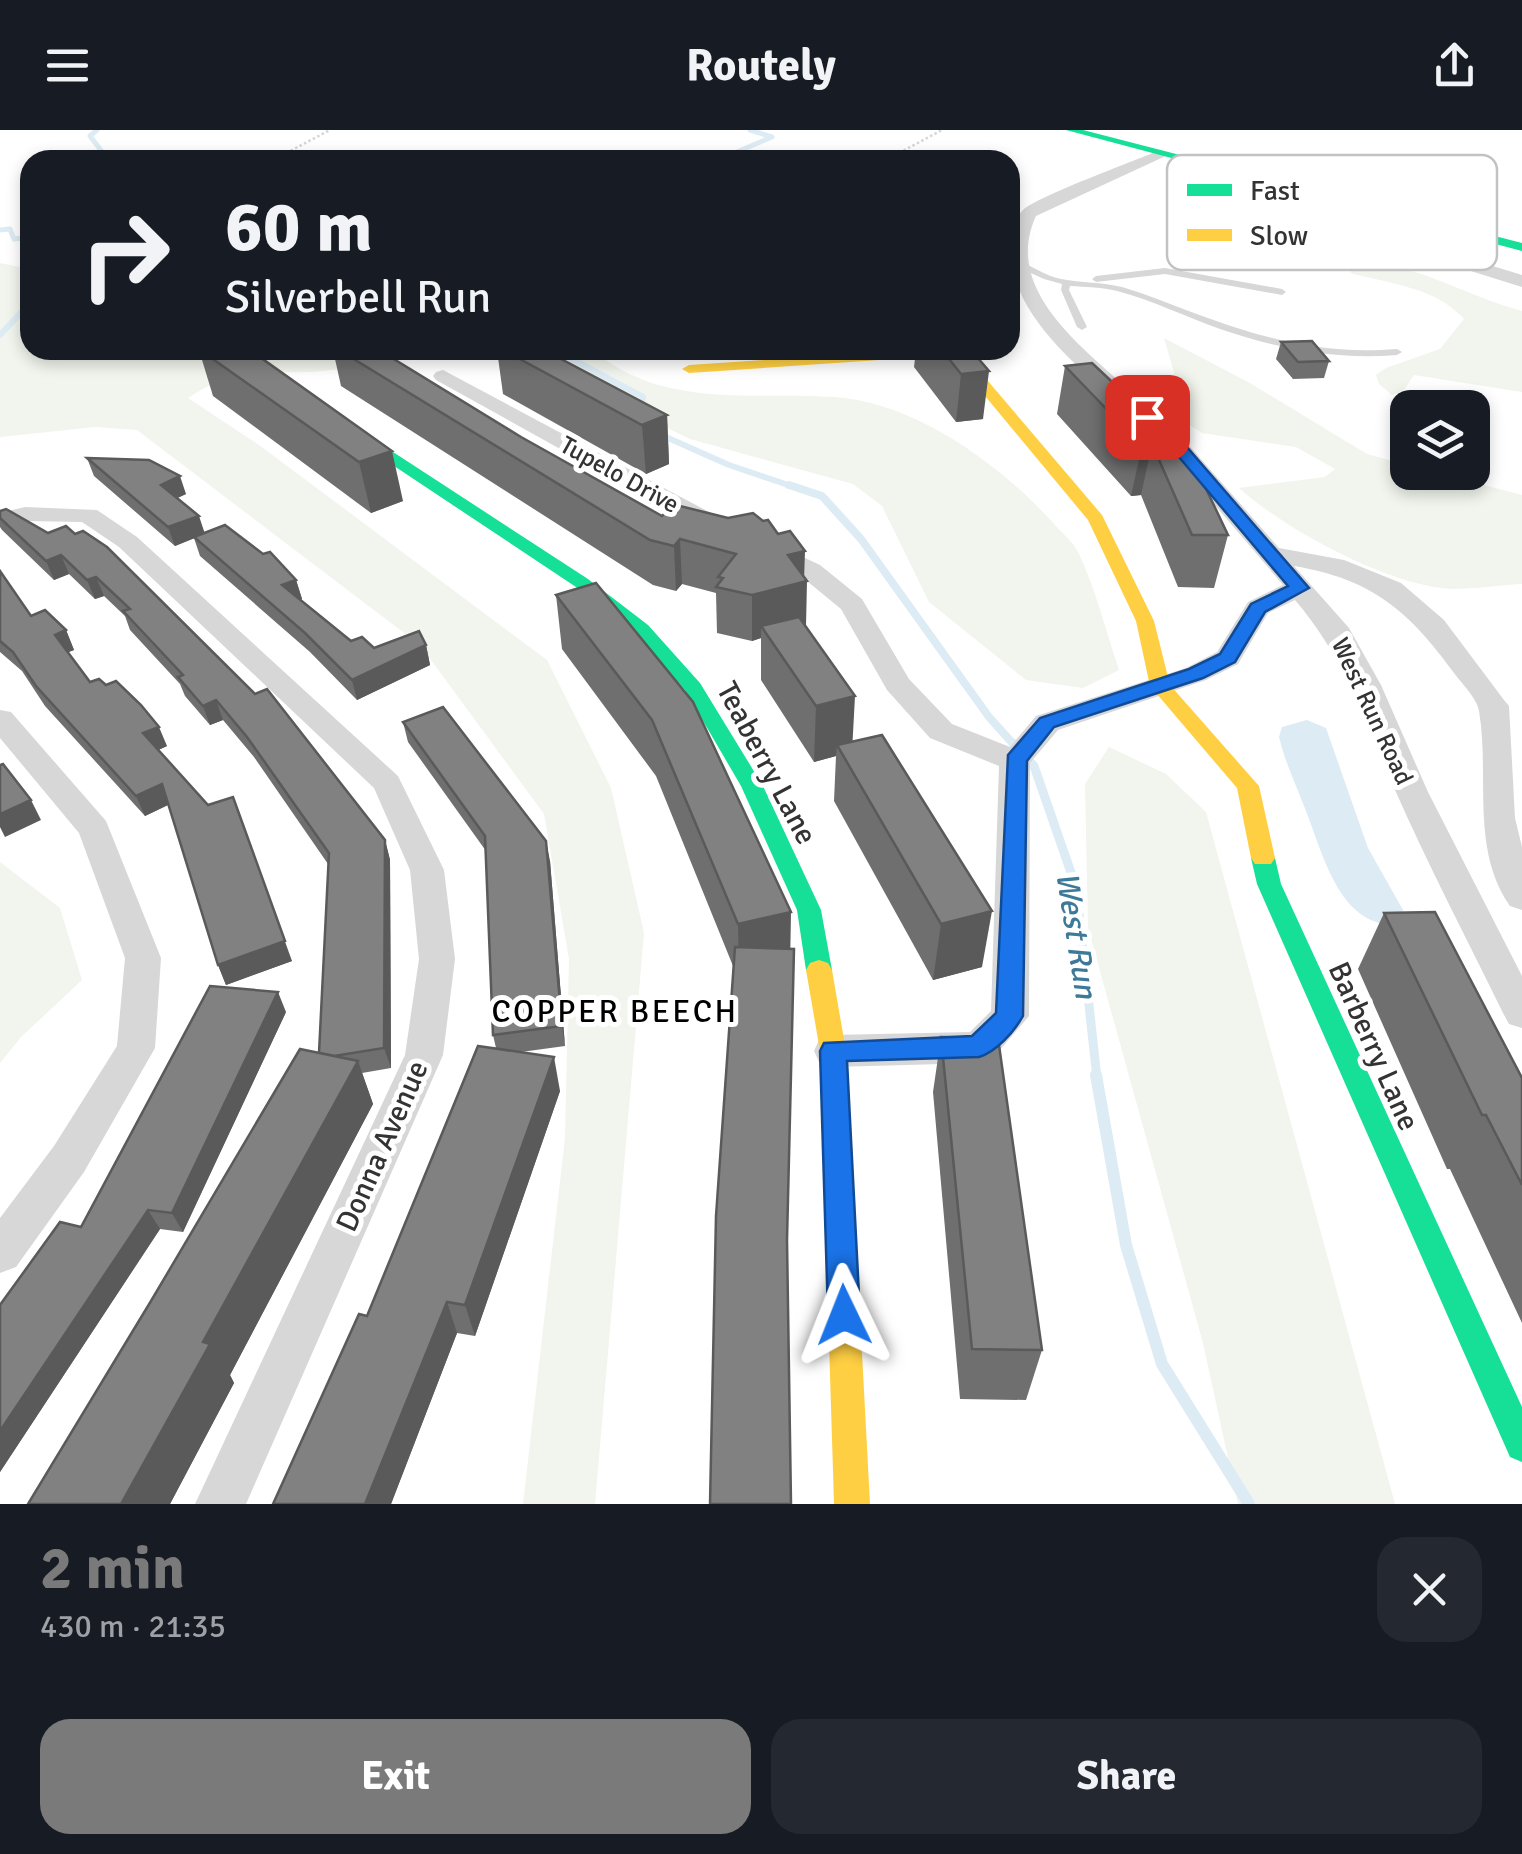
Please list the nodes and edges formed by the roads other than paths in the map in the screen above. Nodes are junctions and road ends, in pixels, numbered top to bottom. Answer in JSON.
{"nodes":[{"id":1,"x":1071,"y":130,"type":"edge"},
{"id":2,"x":1189,"y":130,"type":"edge"},
{"id":3,"x":1163,"y":154,"type":"junction"},
{"id":4,"x":1167,"y":155,"type":"edge"},
{"id":5,"x":1020,"y":229,"type":"edge"},
{"id":6,"x":1497,"y":240,"type":"edge"},
{"id":7,"x":1522,"y":247,"type":"edge"},
{"id":8,"x":1020,"y":264,"type":"edge"},
{"id":9,"x":1487,"y":270,"type":"edge"},
{"id":10,"x":1020,"y":274,"type":"edge"},
{"id":11,"x":1067,"y":282,"type":"junction"},
{"id":12,"x":1522,"y":282,"type":"edge"},
{"id":13,"x":1282,"y":292,"type":"dead end"},
{"id":14,"x":1032,"y":298,"type":"junction"},
{"id":15,"x":1082,"y":327,"type":"dead end"},
{"id":16,"x":1396,"y":352,"type":"dead end"},
{"id":17,"x":821,"y":360,"type":"edge"},
{"id":18,"x":946,"y":360,"type":"edge"},
{"id":19,"x":689,"y":369,"type":"dead end"},
{"id":20,"x":443,"y":376,"type":"dead end"},
{"id":21,"x":1134,"y":405,"type":"edge"},
{"id":22,"x":316,"y":408,"type":"edge"},
{"id":23,"x":1160,"y":429,"type":"edge"},
{"id":24,"x":0,"y":520,"type":"edge"},
{"id":25,"x":1268,"y":554,"type":"junction"},
{"id":26,"x":1300,"y":588,"type":"junction"},
{"id":27,"x":1160,"y":686,"type":"junction"},
{"id":28,"x":0,"y":718,"type":"edge"},
{"id":29,"x":1509,"y":733,"type":"edge"},
{"id":30,"x":1016,"y":761,"type":"junction"},
{"id":31,"x":1510,"y":787,"type":"edge"},
{"id":32,"x":1522,"y":897,"type":"edge"},
{"id":33,"x":1522,"y":1013,"type":"edge"},
{"id":34,"x":833,"y":1051,"type":"junction"},
{"id":35,"x":0,"y":1253,"type":"edge"},
{"id":36,"x":1522,"y":1445,"type":"edge"},
{"id":37,"x":220,"y":1504,"type":"edge"},
{"id":38,"x":852,"y":1504,"type":"edge"}],
"edges":[{"from":1,"to":3,"type":"street"},
{"from":2,"to":3,"type":"street"},
{"from":3,"to":4,"type":"street"},
{"from":3,"to":5,"type":"street"},
{"from":6,"to":7,"type":"street"},
{"from":8,"to":11,"type":"lane"},
{"from":9,"to":12,"type":"street"},
{"from":10,"to":14,"type":"street"},
{"from":11,"to":13,"type":"lane"},
{"from":11,"to":14,"type":"lane"},
{"from":11,"to":15,"type":"lane"},
{"from":11,"to":16,"type":"lane"},
{"from":14,"to":21,"type":"street"},
{"from":17,"to":19,"type":"street"},
{"from":18,"to":27,"type":"street"},
{"from":20,"to":30,"type":"street","name":"Tupelo Drive"},
{"from":22,"to":34,"type":"street","name":"Teaberry Lane"},
{"from":23,"to":25,"type":"street","name":"West Run Road"},
{"from":24,"to":37,"type":"street","name":"Donna Avenue"},
{"from":25,"to":26,"type":"street","name":"West Run Road"},
{"from":25,"to":29,"type":"street"},
{"from":26,"to":27,"type":"street"},
{"from":26,"to":33,"type":"street","name":"West Run Road"},
{"from":27,"to":30,"type":"street"},
{"from":27,"to":36,"type":"street","name":"Barberry Lane"},
{"from":28,"to":35,"type":"street"},
{"from":29,"to":31,"type":"street"},
{"from":30,"to":34,"type":"street"},
{"from":31,"to":32,"type":"street"},
{"from":34,"to":38,"type":"street","name":"Teaberry Lane"}]}
